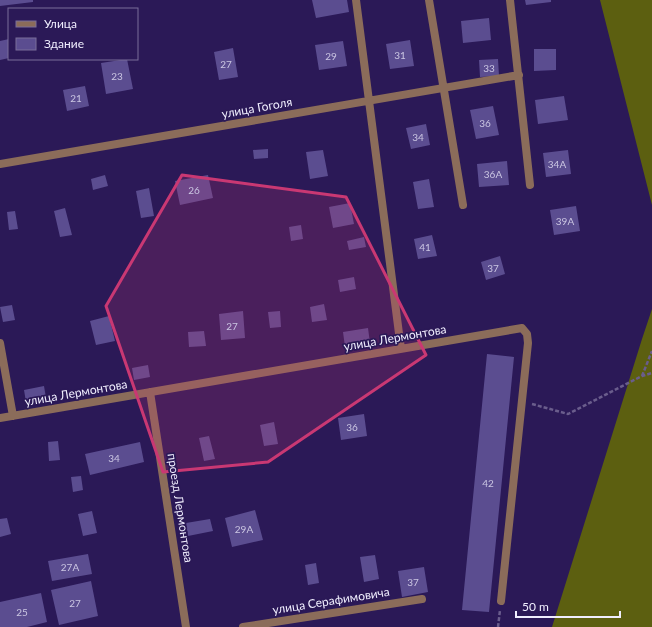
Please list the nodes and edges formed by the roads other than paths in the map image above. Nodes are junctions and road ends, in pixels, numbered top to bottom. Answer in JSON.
{"nodes":[{"id":1,"x":356,"y":0,"type":"edge"},
{"id":2,"x":429,"y":0,"type":"edge"},
{"id":3,"x":510,"y":0,"type":"edge"},
{"id":4,"x":519,"y":75,"type":"junction"},
{"id":5,"x":443,"y":88,"type":"junction"},
{"id":6,"x":368,"y":101,"type":"junction"},
{"id":7,"x":0,"y":164,"type":"edge"},
{"id":8,"x":530,"y":185,"type":"dead end"},
{"id":9,"x":463,"y":205,"type":"dead end"},
{"id":10,"x":0,"y":343,"type":"edge"},
{"id":11,"x":402,"y":349,"type":"junction"},
{"id":12,"x":150,"y":392,"type":"junction"},
{"id":13,"x":13,"y":416,"type":"junction"},
{"id":14,"x":0,"y":418,"type":"edge"},
{"id":15,"x":422,"y":599,"type":"dead end"},
{"id":16,"x":501,"y":602,"type":"road end"},
{"id":17,"x":186,"y":627,"type":"edge"},
{"id":18,"x":243,"y":627,"type":"edge"}],
"edges":[{"from":1,"to":6,"type":"street"},
{"from":2,"to":5,"type":"street"},
{"from":3,"to":4,"type":"street"},
{"from":4,"to":5,"type":"street","name":"улица Гоголя"},
{"from":4,"to":8,"type":"street"},
{"from":5,"to":6,"type":"street","name":"улица Гоголя"},
{"from":5,"to":9,"type":"street"},
{"from":6,"to":7,"type":"street","name":"улица Гоголя"},
{"from":6,"to":11,"type":"street"},
{"from":10,"to":13,"type":"street"},
{"from":11,"to":12,"type":"street","name":"улица Лермонтова"},
{"from":11,"to":16,"type":"street","name":"улица Лермонтова"},
{"from":12,"to":13,"type":"street","name":"улица Лермонтова"},
{"from":12,"to":17,"type":"street","name":"проезд Лермонтова"},
{"from":13,"to":14,"type":"street","name":"улица Лермонтова"},
{"from":15,"to":18,"type":"street","name":"улица Серафимовича"}]}
